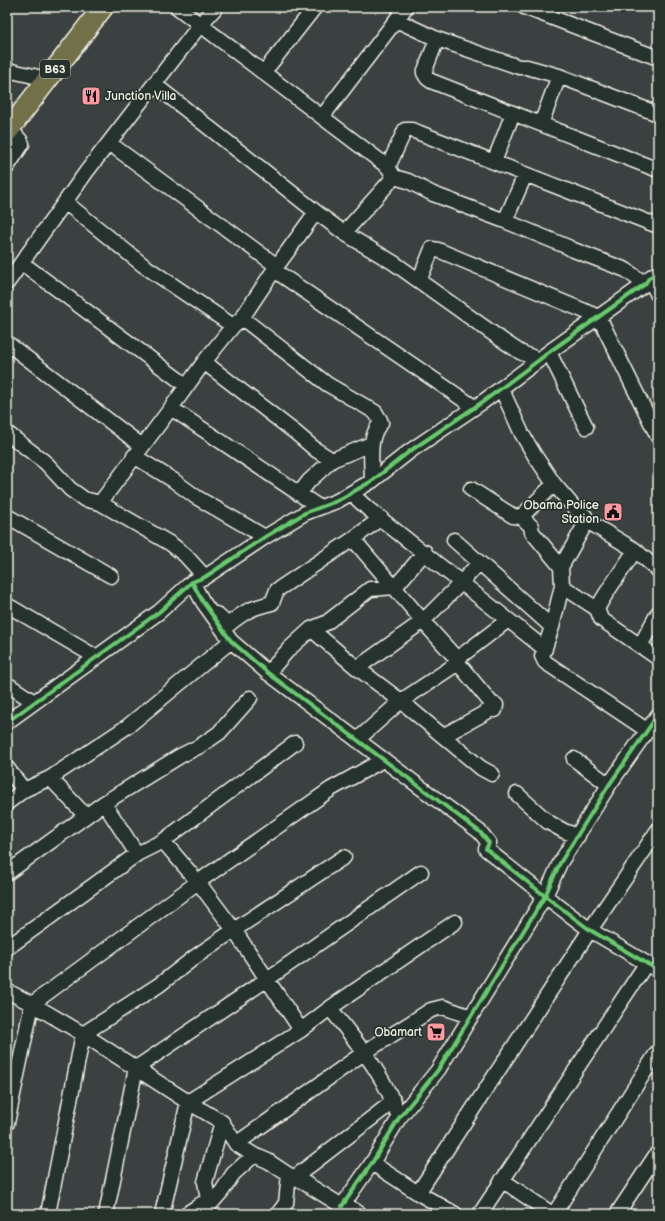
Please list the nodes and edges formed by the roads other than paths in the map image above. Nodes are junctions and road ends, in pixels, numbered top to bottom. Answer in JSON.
{"nodes":[{"id":1,"x":104,"y":7,"type":"edge"},
{"id":2,"x":177,"y":7,"type":"edge"},
{"id":3,"x":216,"y":7,"type":"edge"},
{"id":4,"x":315,"y":7,"type":"edge"},
{"id":5,"x":406,"y":7,"type":"edge"},
{"id":6,"x":524,"y":7,"type":"edge"},
{"id":7,"x":556,"y":13,"type":"edge"},
{"id":8,"x":396,"y":20,"type":"junction"},
{"id":9,"x":200,"y":25,"type":"junction"},
{"id":10,"x":437,"y":39,"type":"junction"},
{"id":11,"x":658,"y":58,"type":"edge"},
{"id":12,"x":7,"y":70,"type":"edge"},
{"id":13,"x":264,"y":72,"type":"junction"},
{"id":14,"x":559,"y":76,"type":"junction"},
{"id":15,"x":47,"y":79,"type":"junction"},
{"id":16,"x":155,"y":85,"type":"junction"},
{"id":17,"x":513,"y":113,"type":"junction"},
{"id":18,"x":658,"y":114,"type":"edge"},
{"id":19,"x":322,"y":118,"type":"junction"},
{"id":20,"x":541,"y":124,"type":"junction"},
{"id":21,"x":8,"y":130,"type":"edge"},
{"id":22,"x":109,"y":143,"type":"junction"},
{"id":23,"x":494,"y":162,"type":"junction"},
{"id":24,"x":7,"y":166,"type":"edge"},
{"id":25,"x":658,"y":170,"type":"edge"},
{"id":26,"x":391,"y":172,"type":"junction"},
{"id":27,"x":525,"y":175,"type":"junction"},
{"id":28,"x":65,"y":202,"type":"junction"},
{"id":29,"x":316,"y":212,"type":"junction"},
{"id":30,"x":505,"y":221,"type":"junction"},
{"id":31,"x":658,"y":226,"type":"edge"},
{"id":32,"x":344,"y":233,"type":"junction"},
{"id":33,"x":22,"y":263,"type":"junction"},
{"id":34,"x":275,"y":268,"type":"junction"},
{"id":35,"x":651,"y":278,"type":"edge"},
{"id":36,"x":419,"y":281,"type":"junction"},
{"id":37,"x":7,"y":283,"type":"edge"},
{"id":38,"x":658,"y":295,"type":"edge"},
{"id":39,"x":599,"y":318,"type":"junction"},
{"id":40,"x":237,"y":322,"type":"junction"},
{"id":41,"x":7,"y":343,"type":"edge"},
{"id":42,"x":544,"y":356,"type":"junction"},
{"id":43,"x":204,"y":362,"type":"junction"},
{"id":44,"x":187,"y":386,"type":"junction"},
{"id":45,"x":501,"y":388,"type":"junction"},
{"id":46,"x":474,"y":407,"type":"junction"},
{"id":47,"x":171,"y":408,"type":"junction"},
{"id":48,"x":586,"y":427,"type":"dead end"},
{"id":49,"x":7,"y":433,"type":"edge"},
{"id":50,"x":658,"y":437,"type":"edge"},
{"id":51,"x":371,"y":444,"type":"junction"},
{"id":52,"x":138,"y":451,"type":"junction"},
{"id":53,"x":332,"y":460,"type":"junction"},
{"id":54,"x":372,"y":481,"type":"junction"},
{"id":55,"x":554,"y":484,"type":"junction"},
{"id":56,"x":471,"y":489,"type":"dead end"},
{"id":57,"x":351,"y":493,"type":"junction"},
{"id":58,"x":299,"y":494,"type":"junction"},
{"id":59,"x":100,"y":503,"type":"junction"},
{"id":60,"x":319,"y":507,"type":"junction"},
{"id":61,"x":7,"y":516,"type":"edge"},
{"id":62,"x":521,"y":517,"type":"junction"},
{"id":63,"x":381,"y":518,"type":"junction"},
{"id":64,"x":587,"y":521,"type":"junction"},
{"id":65,"x":265,"y":537,"type":"junction"},
{"id":66,"x":353,"y":539,"type":"junction"},
{"id":67,"x":454,"y":540,"type":"dead end"},
{"id":68,"x":635,"y":550,"type":"junction"},
{"id":69,"x":424,"y":552,"type":"junction"},
{"id":70,"x":479,"y":563,"type":"junction"},
{"id":71,"x":561,"y":567,"type":"junction"},
{"id":72,"x":658,"y":570,"type":"edge"},
{"id":73,"x":110,"y":576,"type":"dead end"},
{"id":74,"x":198,"y":579,"type":"junction"},
{"id":75,"x":461,"y":583,"type":"junction"},
{"id":76,"x":562,"y":586,"type":"junction"},
{"id":77,"x":395,"y":587,"type":"junction"},
{"id":78,"x":203,"y":602,"type":"junction"},
{"id":79,"x":7,"y":604,"type":"edge"},
{"id":80,"x":597,"y":610,"type":"junction"},
{"id":81,"x":658,"y":614,"type":"edge"},
{"id":82,"x":508,"y":620,"type":"junction"},
{"id":83,"x":423,"y":621,"type":"junction"},
{"id":84,"x":552,"y":627,"type":"junction"},
{"id":85,"x":310,"y":629,"type":"junction"},
{"id":86,"x":231,"y":641,"type":"junction"},
{"id":87,"x":640,"y":646,"type":"junction"},
{"id":88,"x":545,"y":649,"type":"junction"},
{"id":89,"x":96,"y":657,"type":"junction"},
{"id":90,"x":658,"y":658,"type":"edge"},
{"id":91,"x":458,"y":661,"type":"junction"},
{"id":92,"x":357,"y":668,"type":"junction"},
{"id":93,"x":268,"y":673,"type":"junction"},
{"id":94,"x":7,"y":684,"type":"edge"},
{"id":95,"x":250,"y":698,"type":"dead end"},
{"id":96,"x":401,"y":701,"type":"junction"},
{"id":97,"x":34,"y":702,"type":"junction"},
{"id":98,"x":658,"y":715,"type":"edge"},
{"id":99,"x":7,"y":722,"type":"edge"},
{"id":100,"x":648,"y":731,"type":"junction"},
{"id":101,"x":443,"y":736,"type":"junction"},
{"id":102,"x":358,"y":740,"type":"junction"},
{"id":103,"x":295,"y":743,"type":"dead end"},
{"id":104,"x":574,"y":759,"type":"dead end"},
{"id":105,"x":383,"y":760,"type":"junction"},
{"id":106,"x":7,"y":768,"type":"edge"},
{"id":107,"x":492,"y":774,"type":"dead end"},
{"id":108,"x":50,"y":778,"type":"junction"},
{"id":109,"x":609,"y":785,"type":"junction"},
{"id":110,"x":24,"y":790,"type":"junction"},
{"id":111,"x":516,"y":794,"type":"dead end"},
{"id":112,"x":7,"y":803,"type":"edge"},
{"id":113,"x":104,"y":803,"type":"junction"},
{"id":114,"x":86,"y":816,"type":"junction"},
{"id":115,"x":658,"y":830,"type":"edge"},
{"id":116,"x":578,"y":836,"type":"junction"},
{"id":117,"x":163,"y":841,"type":"junction"},
{"id":118,"x":137,"y":854,"type":"junction"},
{"id":119,"x":344,"y":856,"type":"dead end"},
{"id":120,"x":421,"y":872,"type":"dead end"},
{"id":121,"x":7,"y":873,"type":"edge"},
{"id":122,"x":198,"y":882,"type":"junction"},
{"id":123,"x":545,"y":896,"type":"junction"},
{"id":124,"x":455,"y":922,"type":"dead end"},
{"id":125,"x":234,"y":930,"type":"junction"},
{"id":126,"x":590,"y":930,"type":"junction"},
{"id":127,"x":7,"y":948,"type":"edge"},
{"id":128,"x":653,"y":965,"type":"edge"},
{"id":129,"x":266,"y":980,"type":"junction"},
{"id":130,"x":7,"y":991,"type":"edge"},
{"id":131,"x":32,"y":1004,"type":"junction"},
{"id":132,"x":330,"y":1008,"type":"junction"},
{"id":133,"x":471,"y":1017,"type":"junction"},
{"id":134,"x":300,"y":1030,"type":"junction"},
{"id":135,"x":84,"y":1034,"type":"junction"},
{"id":136,"x":658,"y":1051,"type":"edge"},
{"id":137,"x":365,"y":1052,"type":"junction"},
{"id":138,"x":136,"y":1068,"type":"junction"},
{"id":139,"x":394,"y":1100,"type":"junction"},
{"id":140,"x":188,"y":1102,"type":"junction"},
{"id":141,"x":399,"y":1118,"type":"junction"},
{"id":142,"x":222,"y":1122,"type":"junction"},
{"id":143,"x":7,"y":1123,"type":"edge"},
{"id":144,"x":236,"y":1144,"type":"junction"},
{"id":145,"x":658,"y":1152,"type":"edge"},
{"id":146,"x":254,"y":1155,"type":"junction"},
{"id":147,"x":372,"y":1163,"type":"junction"},
{"id":148,"x":292,"y":1176,"type":"junction"},
{"id":149,"x":502,"y":1180,"type":"junction"},
{"id":150,"x":418,"y":1193,"type":"junction"},
{"id":151,"x":209,"y":1206,"type":"junction"},
{"id":152,"x":350,"y":1210,"type":"edge"},
{"id":153,"x":48,"y":1214,"type":"edge"},
{"id":154,"x":106,"y":1214,"type":"edge"},
{"id":155,"x":162,"y":1214,"type":"edge"},
{"id":156,"x":187,"y":1214,"type":"edge"},
{"id":157,"x":278,"y":1214,"type":"edge"},
{"id":158,"x":455,"y":1214,"type":"edge"},
{"id":159,"x":480,"y":1214,"type":"edge"},
{"id":160,"x":553,"y":1214,"type":"edge"},
{"id":161,"x":617,"y":1214,"type":"edge"}],
"edges":[{"from":1,"to":15,"type":"highway","number":"B63"},
{"from":2,"to":9,"type":"street"},
{"from":3,"to":9,"type":"street"},
{"from":4,"to":13,"type":"street"},
{"from":5,"to":8,"type":"street"},
{"from":6,"to":7,"type":"street"},
{"from":7,"to":11,"type":"street"},
{"from":8,"to":10,"type":"street"},
{"from":8,"to":19,"type":"street"},
{"from":9,"to":13,"type":"street"},
{"from":9,"to":16,"type":"street"},
{"from":10,"to":14,"type":"street"},
{"from":10,"to":17,"type":"street"},
{"from":12,"to":15,"type":"street"},
{"from":13,"to":19,"type":"street"},
{"from":14,"to":18,"type":"street"},
{"from":14,"to":20,"type":"street"},
{"from":15,"to":21,"type":"highway","number":"B63"},
{"from":16,"to":22,"type":"street"},
{"from":16,"to":29,"type":"street"},
{"from":17,"to":20,"type":"street"},
{"from":17,"to":23,"type":"street"},
{"from":19,"to":26,"type":"street"},
{"from":20,"to":25,"type":"street"},
{"from":21,"to":24,"type":"street"},
{"from":22,"to":28,"type":"street"},
{"from":22,"to":34,"type":"street"},
{"from":23,"to":26,"type":"street"},
{"from":23,"to":27,"type":"street"},
{"from":26,"to":30,"type":"street"},
{"from":26,"to":32,"type":"street"},
{"from":27,"to":30,"type":"street"},
{"from":27,"to":31,"type":"street"},
{"from":28,"to":33,"type":"street"},
{"from":28,"to":40,"type":"street"},
{"from":29,"to":32,"type":"street"},
{"from":29,"to":34,"type":"street"},
{"from":30,"to":35,"type":"street"},
{"from":32,"to":36,"type":"street"},
{"from":33,"to":37,"type":"street"},
{"from":33,"to":44,"type":"street"},
{"from":34,"to":40,"type":"street"},
{"from":34,"to":46,"type":"street"},
{"from":35,"to":38,"type":"street"},
{"from":35,"to":39,"type":"street"},
{"from":36,"to":39,"type":"street"},
{"from":36,"to":42,"type":"street"},
{"from":39,"to":42,"type":"street"},
{"from":39,"to":50,"type":"street"},
{"from":40,"to":43,"type":"street"},
{"from":40,"to":51,"type":"street"},
{"from":41,"to":52,"type":"street"},
{"from":42,"to":45,"type":"street"},
{"from":42,"to":48,"type":"street"},
{"from":43,"to":44,"type":"street"},
{"from":43,"to":53,"type":"street"},
{"from":44,"to":47,"type":"street"},
{"from":45,"to":46,"type":"street"},
{"from":45,"to":55,"type":"street"},
{"from":46,"to":54,"type":"street"},
{"from":47,"to":52,"type":"street"},
{"from":47,"to":58,"type":"street"},
{"from":49,"to":59,"type":"street"},
{"from":51,"to":53,"type":"street"},
{"from":51,"to":54,"type":"street"},
{"from":52,"to":59,"type":"street"},
{"from":52,"to":65,"type":"street"},
{"from":53,"to":58,"type":"street"},
{"from":54,"to":57,"type":"street"},
{"from":55,"to":62,"type":"street"},
{"from":55,"to":64,"type":"street"},
{"from":56,"to":62,"type":"street"},
{"from":57,"to":60,"type":"street"},
{"from":57,"to":63,"type":"street"},
{"from":58,"to":60,"type":"street"},
{"from":59,"to":74,"type":"street"},
{"from":60,"to":65,"type":"street"},
{"from":61,"to":73,"type":"street"},
{"from":62,"to":71,"type":"street"},
{"from":63,"to":66,"type":"street"},
{"from":63,"to":69,"type":"street"},
{"from":64,"to":68,"type":"street"},
{"from":64,"to":71,"type":"street"},
{"from":65,"to":74,"type":"street"},
{"from":66,"to":77,"type":"street"},
{"from":66,"to":78,"type":"street"},
{"from":67,"to":70,"type":"street"},
{"from":68,"to":72,"type":"street"},
{"from":68,"to":80,"type":"street"},
{"from":69,"to":75,"type":"street"},
{"from":69,"to":77,"type":"street"},
{"from":70,"to":75,"type":"street"},
{"from":70,"to":84,"type":"street"},
{"from":71,"to":76,"type":"street"},
{"from":74,"to":78,"type":"street"},
{"from":74,"to":89,"type":"street"},
{"from":75,"to":82,"type":"street"},
{"from":75,"to":83,"type":"street"},
{"from":76,"to":80,"type":"street"},
{"from":76,"to":84,"type":"street"},
{"from":77,"to":83,"type":"street"},
{"from":77,"to":85,"type":"street"},
{"from":78,"to":86,"type":"street"},
{"from":79,"to":89,"type":"street"},
{"from":80,"to":87,"type":"street"},
{"from":81,"to":87,"type":"street"},
{"from":82,"to":88,"type":"street"},
{"from":82,"to":91,"type":"street"},
{"from":83,"to":91,"type":"street"},
{"from":83,"to":92,"type":"street"},
{"from":84,"to":88,"type":"street"},
{"from":85,"to":92,"type":"street"},
{"from":85,"to":93,"type":"street"},
{"from":86,"to":93,"type":"street"},
{"from":86,"to":108,"type":"street"},
{"from":87,"to":90,"type":"street"},
{"from":88,"to":100,"type":"street"},
{"from":89,"to":97,"type":"street"},
{"from":91,"to":96,"type":"street"},
{"from":91,"to":101,"type":"street"},
{"from":92,"to":96,"type":"street"},
{"from":93,"to":102,"type":"street"},
{"from":94,"to":97,"type":"street"},
{"from":95,"to":113,"type":"street"},
{"from":96,"to":101,"type":"street"},
{"from":96,"to":102,"type":"street"},
{"from":97,"to":99,"type":"street"},
{"from":98,"to":100,"type":"street"},
{"from":100,"to":109,"type":"street"},
{"from":101,"to":107,"type":"street"},
{"from":102,"to":105,"type":"street"},
{"from":103,"to":117,"type":"street"},
{"from":104,"to":109,"type":"street"},
{"from":105,"to":122,"type":"street"},
{"from":105,"to":123,"type":"street"},
{"from":106,"to":110,"type":"street"},
{"from":108,"to":110,"type":"street"},
{"from":108,"to":114,"type":"street"},
{"from":109,"to":116,"type":"street"},
{"from":110,"to":112,"type":"street"},
{"from":111,"to":116,"type":"street"},
{"from":113,"to":114,"type":"street"},
{"from":113,"to":118,"type":"street"},
{"from":114,"to":121,"type":"street"},
{"from":115,"to":126,"type":"street"},
{"from":116,"to":123,"type":"street"},
{"from":117,"to":118,"type":"street"},
{"from":117,"to":122,"type":"street"},
{"from":118,"to":127,"type":"street"},
{"from":119,"to":125,"type":"street"},
{"from":120,"to":129,"type":"street"},
{"from":122,"to":125,"type":"street"},
{"from":122,"to":131,"type":"street"},
{"from":123,"to":126,"type":"street"},
{"from":123,"to":133,"type":"street"},
{"from":124,"to":132,"type":"street"},
{"from":125,"to":129,"type":"street"},
{"from":125,"to":135,"type":"street"},
{"from":126,"to":128,"type":"street"},
{"from":126,"to":150,"type":"street"},
{"from":128,"to":149,"type":"street"},
{"from":129,"to":134,"type":"street"},
{"from":129,"to":138,"type":"street"},
{"from":130,"to":131,"type":"street"},
{"from":131,"to":135,"type":"street"},
{"from":131,"to":143,"type":"street"},
{"from":132,"to":134,"type":"street"},
{"from":132,"to":137,"type":"street"},
{"from":133,"to":137,"type":"street"},
{"from":133,"to":141,"type":"street"},
{"from":134,"to":140,"type":"street"},
{"from":135,"to":138,"type":"street"},
{"from":135,"to":153,"type":"street"},
{"from":136,"to":160,"type":"street"},
{"from":137,"to":139,"type":"street"},
{"from":137,"to":144,"type":"street"},
{"from":138,"to":140,"type":"street"},
{"from":138,"to":154,"type":"street"},
{"from":139,"to":141,"type":"street"},
{"from":139,"to":148,"type":"street"},
{"from":140,"to":142,"type":"street"},
{"from":140,"to":155,"type":"street"},
{"from":141,"to":147,"type":"street"},
{"from":142,"to":144,"type":"street"},
{"from":142,"to":151,"type":"street"},
{"from":144,"to":146,"type":"street"},
{"from":145,"to":161,"type":"street"},
{"from":146,"to":148,"type":"street"},
{"from":146,"to":151,"type":"street"},
{"from":147,"to":150,"type":"street"},
{"from":147,"to":152,"type":"street"},
{"from":148,"to":152,"type":"street"},
{"from":148,"to":157,"type":"street"},
{"from":149,"to":159,"type":"street"},
{"from":149,"to":160,"type":"street"},
{"from":150,"to":158,"type":"street"},
{"from":151,"to":156,"type":"street"}]}
